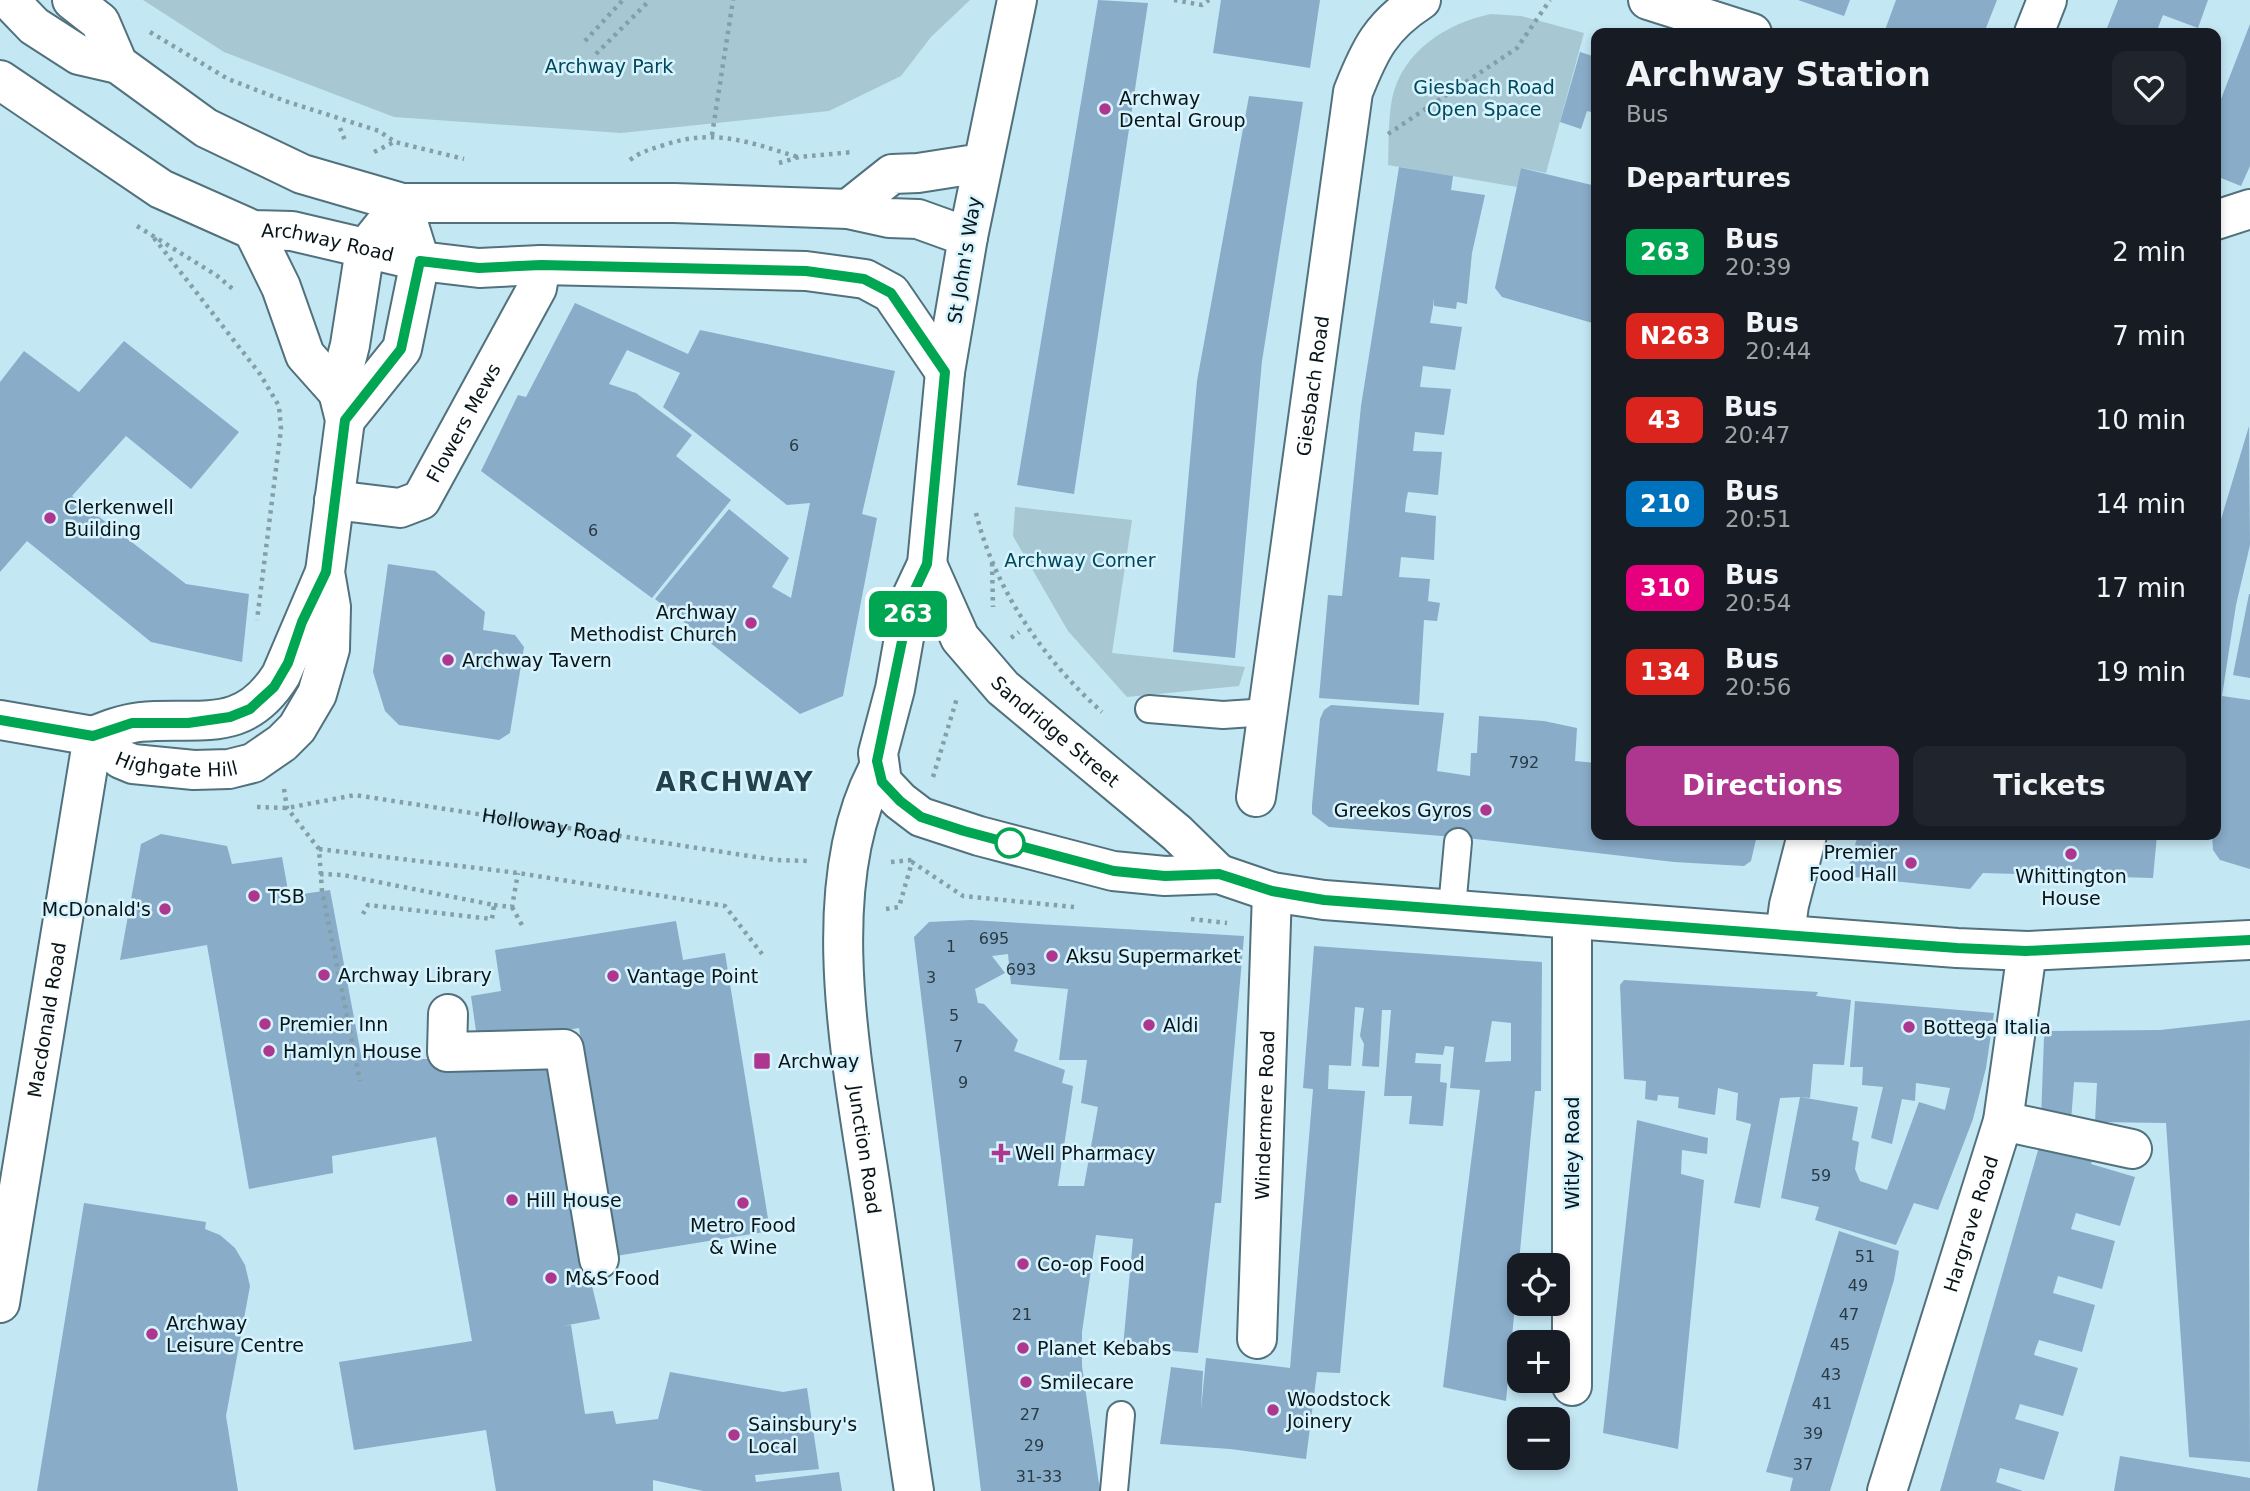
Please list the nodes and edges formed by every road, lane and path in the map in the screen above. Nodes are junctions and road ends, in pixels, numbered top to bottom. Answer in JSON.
{"nodes":[{"id":1,"x":9,"y":0,"type":"edge"},
{"id":2,"x":72,"y":0,"type":"edge"},
{"id":3,"x":623,"y":0,"type":"edge"},
{"id":4,"x":733,"y":0,"type":"edge"},
{"id":5,"x":1017,"y":0,"type":"edge"},
{"id":6,"x":1174,"y":0,"type":"edge"},
{"id":7,"x":1209,"y":0,"type":"edge"},
{"id":8,"x":1421,"y":0,"type":"edge"},
{"id":9,"x":1550,"y":0,"type":"edge"},
{"id":10,"x":1648,"y":0,"type":"edge"},
{"id":11,"x":2047,"y":0,"type":"edge"},
{"id":12,"x":648,"y":2,"type":"dead end"},
{"id":13,"x":1736,"y":28,"type":"edge"},
{"id":14,"x":2036,"y":28,"type":"edge"},
{"id":15,"x":147,"y":30,"type":"dead end"},
{"id":16,"x":585,"y":41,"type":"dead end"},
{"id":17,"x":596,"y":54,"type":"dead end"},
{"id":18,"x":118,"y":64,"type":"junction"},
{"id":19,"x":0,"y":80,"type":"edge"},
{"id":20,"x":712,"y":135,"type":"junction"},
{"id":21,"x":866,"y":150,"type":"dead end"},
{"id":22,"x":371,"y":153,"type":"dead end"},
{"id":23,"x":629,"y":161,"type":"dead end"},
{"id":24,"x":1343,"y":162,"type":"junction"},
{"id":25,"x":982,"y":163,"type":"junction"},
{"id":26,"x":402,"y":203,"type":"junction"},
{"id":27,"x":848,"y":209,"type":"junction"},
{"id":28,"x":2250,"y":209,"type":"edge"},
{"id":29,"x":2221,"y":218,"type":"edge"},
{"id":30,"x":253,"y":230,"type":"junction"},
{"id":31,"x":968,"y":237,"type":"junction"},
{"id":32,"x":365,"y":249,"type":"junction"},
{"id":33,"x":420,"y":261,"type":"junction"},
{"id":34,"x":541,"y":265,"type":"junction"},
{"id":35,"x":237,"y":292,"type":"dead end"},
{"id":36,"x":945,"y":372,"type":"junction"},
{"id":37,"x":341,"y":406,"type":"junction"},
{"id":38,"x":334,"y":500,"type":"junction"},
{"id":39,"x":975,"y":512,"type":"dead end"},
{"id":40,"x":992,"y":562,"type":"junction"},
{"id":41,"x":927,"y":564,"type":"junction"},
{"id":42,"x":326,"y":572,"type":"junction"},
{"id":43,"x":993,"y":610,"type":"dead end"},
{"id":44,"x":256,"y":630,"type":"dead end"},
{"id":45,"x":1043,"y":663,"type":"dead end"},
{"id":46,"x":1053,"y":665,"type":"junction"},
{"id":47,"x":958,"y":696,"type":"dead end"},
{"id":48,"x":1149,"y":709,"type":"dead end"},
{"id":49,"x":1268,"y":712,"type":"junction"},
{"id":50,"x":1108,"y":718,"type":"dead end"},
{"id":51,"x":0,"y":720,"type":"edge"},
{"id":52,"x":93,"y":736,"type":"junction"},
{"id":53,"x":878,"y":769,"type":"junction"},
{"id":54,"x":931,"y":784,"type":"dead end"},
{"id":55,"x":1256,"y":797,"type":"dead end"},
{"id":56,"x":251,"y":807,"type":"dead end"},
{"id":57,"x":287,"y":808,"type":"junction"},
{"id":58,"x":1806,"y":840,"type":"edge"},
{"id":59,"x":1458,"y":842,"type":"dead end"},
{"id":60,"x":319,"y":849,"type":"junction"},
{"id":61,"x":817,"y":860,"type":"dead end"},
{"id":62,"x":518,"y":873,"type":"junction"},
{"id":63,"x":320,"y":874,"type":"junction"},
{"id":64,"x":1219,"y":874,"type":"junction"},
{"id":65,"x":1272,"y":891,"type":"junction"},
{"id":66,"x":963,"y":896,"type":"dead end"},
{"id":67,"x":494,"y":905,"type":"junction"},
{"id":68,"x":512,"y":907,"type":"junction"},
{"id":69,"x":1452,"y":908,"type":"junction"},
{"id":70,"x":881,"y":910,"type":"dead end"},
{"id":71,"x":363,"y":914,"type":"dead end"},
{"id":72,"x":1572,"y":920,"type":"junction"},
{"id":73,"x":523,"y":928,"type":"dead end"},
{"id":74,"x":1785,"y":934,"type":"junction"},
{"id":75,"x":2250,"y":940,"type":"edge"},
{"id":76,"x":2026,"y":951,"type":"junction"},
{"id":77,"x":762,"y":954,"type":"dead end"},
{"id":78,"x":448,"y":1014,"type":"dead end"},
{"id":79,"x":360,"y":1081,"type":"dead end"},
{"id":80,"x":2003,"y":1121,"type":"junction"},
{"id":81,"x":2132,"y":1149,"type":"dead end"},
{"id":82,"x":598,"y":1259,"type":"dead end"},
{"id":83,"x":0,"y":1303,"type":"edge"},
{"id":84,"x":1258,"y":1339,"type":"dead end"},
{"id":85,"x":1572,"y":1386,"type":"dead end"},
{"id":86,"x":1121,"y":1415,"type":"dead end"},
{"id":87,"x":914,"y":1491,"type":"edge"},
{"id":88,"x":1114,"y":1491,"type":"edge"},
{"id":89,"x":1887,"y":1491,"type":"edge"}],
"edges":[{"from":1,"to":18,"type":"main road"},
{"from":2,"to":18,"type":"main road"},
{"from":3,"to":16,"type":"path"},
{"from":4,"to":20,"type":"path"},
{"from":5,"to":25,"type":"main road","name":"St John's Way"},
{"from":6,"to":7,"type":"path"},
{"from":8,"to":24,"type":"main road","name":"Giesbach Road"},
{"from":9,"to":24,"type":"path"},
{"from":10,"to":13,"type":"main road"},
{"from":11,"to":14,"type":"main road"},
{"from":12,"to":17,"type":"path"},
{"from":15,"to":22,"type":"path"},
{"from":18,"to":26,"type":"main road"},
{"from":19,"to":30,"type":"main road","name":"Archway Road"},
{"from":20,"to":21,"type":"path"},
{"from":20,"to":23,"type":"path"},
{"from":24,"to":49,"type":"main road","name":"Giesbach Road"},
{"from":25,"to":27,"type":"main road"},
{"from":25,"to":31,"type":"main road","name":"St John's Way"},
{"from":26,"to":27,"type":"main road"},
{"from":26,"to":32,"type":"main road"},
{"from":26,"to":33,"type":"main road"},
{"from":27,"to":31,"type":"main road"},
{"from":28,"to":29,"type":"main road"},
{"from":30,"to":32,"type":"main road","name":"Archway Road"},
{"from":30,"to":37,"type":"main road"},
{"from":31,"to":36,"type":"main road","name":"St John's Way"},
{"from":32,"to":33,"type":"main road","name":"Archway Road"},
{"from":32,"to":37,"type":"main road"},
{"from":33,"to":34,"type":"main road","name":"Archway Road"},
{"from":33,"to":37,"type":"main road"},
{"from":34,"to":36,"type":"main road","name":"Archway Road"},
{"from":34,"to":38,"type":"main road","name":"Flowers Mews"},
{"from":35,"to":44,"type":"path"},
{"from":36,"to":41,"type":"main road","name":"St John's Way"},
{"from":37,"to":38,"type":"main road"},
{"from":38,"to":42,"type":"main road"},
{"from":39,"to":40,"type":"path"},
{"from":40,"to":43,"type":"path"},
{"from":40,"to":46,"type":"path"},
{"from":41,"to":53,"type":"main road","name":"St John's Way"},
{"from":41,"to":64,"type":"main road","name":"Sandridge Street"},
{"from":42,"to":52,"type":"main road","name":"Highgate Hill"},
{"from":42,"to":52,"type":"main road","name":"Highgate Hill"},
{"from":45,"to":46,"type":"path"},
{"from":46,"to":50,"type":"path"},
{"from":47,"to":54,"type":"path"},
{"from":48,"to":49,"type":"lane"},
{"from":49,"to":55,"type":"main road","name":"Giesbach Road"},
{"from":51,"to":52,"type":"main road","name":"Highgate Hill"},
{"from":52,"to":83,"type":"main road","name":"Macdonald Road"},
{"from":53,"to":64,"type":"main road"},
{"from":53,"to":87,"type":"main road","name":"Junction Road"},
{"from":56,"to":57,"type":"path","name":"Holloway Road"},
{"from":57,"to":60,"type":"path"},
{"from":57,"to":61,"type":"path","name":"Holloway Road"},
{"from":58,"to":74,"type":"main road"},
{"from":59,"to":69,"type":"lane"},
{"from":60,"to":62,"type":"path"},
{"from":60,"to":63,"type":"path"},
{"from":62,"to":68,"type":"path"},
{"from":62,"to":77,"type":"path"},
{"from":63,"to":67,"type":"path"},
{"from":63,"to":79,"type":"path"},
{"from":64,"to":65,"type":"main road"},
{"from":65,"to":69,"type":"main road"},
{"from":65,"to":84,"type":"main road","name":"Windermere Road"},
{"from":66,"to":70,"type":"path"},
{"from":67,"to":68,"type":"path"},
{"from":67,"to":71,"type":"path"},
{"from":68,"to":73,"type":"path"},
{"from":69,"to":72,"type":"main road"},
{"from":72,"to":74,"type":"main road"},
{"from":72,"to":85,"type":"main road","name":"Witley Road"},
{"from":74,"to":76,"type":"main road"},
{"from":75,"to":76,"type":"main road"},
{"from":76,"to":80,"type":"main road","name":"Hargrave Road"},
{"from":78,"to":82,"type":"main road"},
{"from":80,"to":81,"type":"main road"},
{"from":80,"to":89,"type":"main road","name":"Hargrave Road"},
{"from":86,"to":88,"type":"lane"}]}
